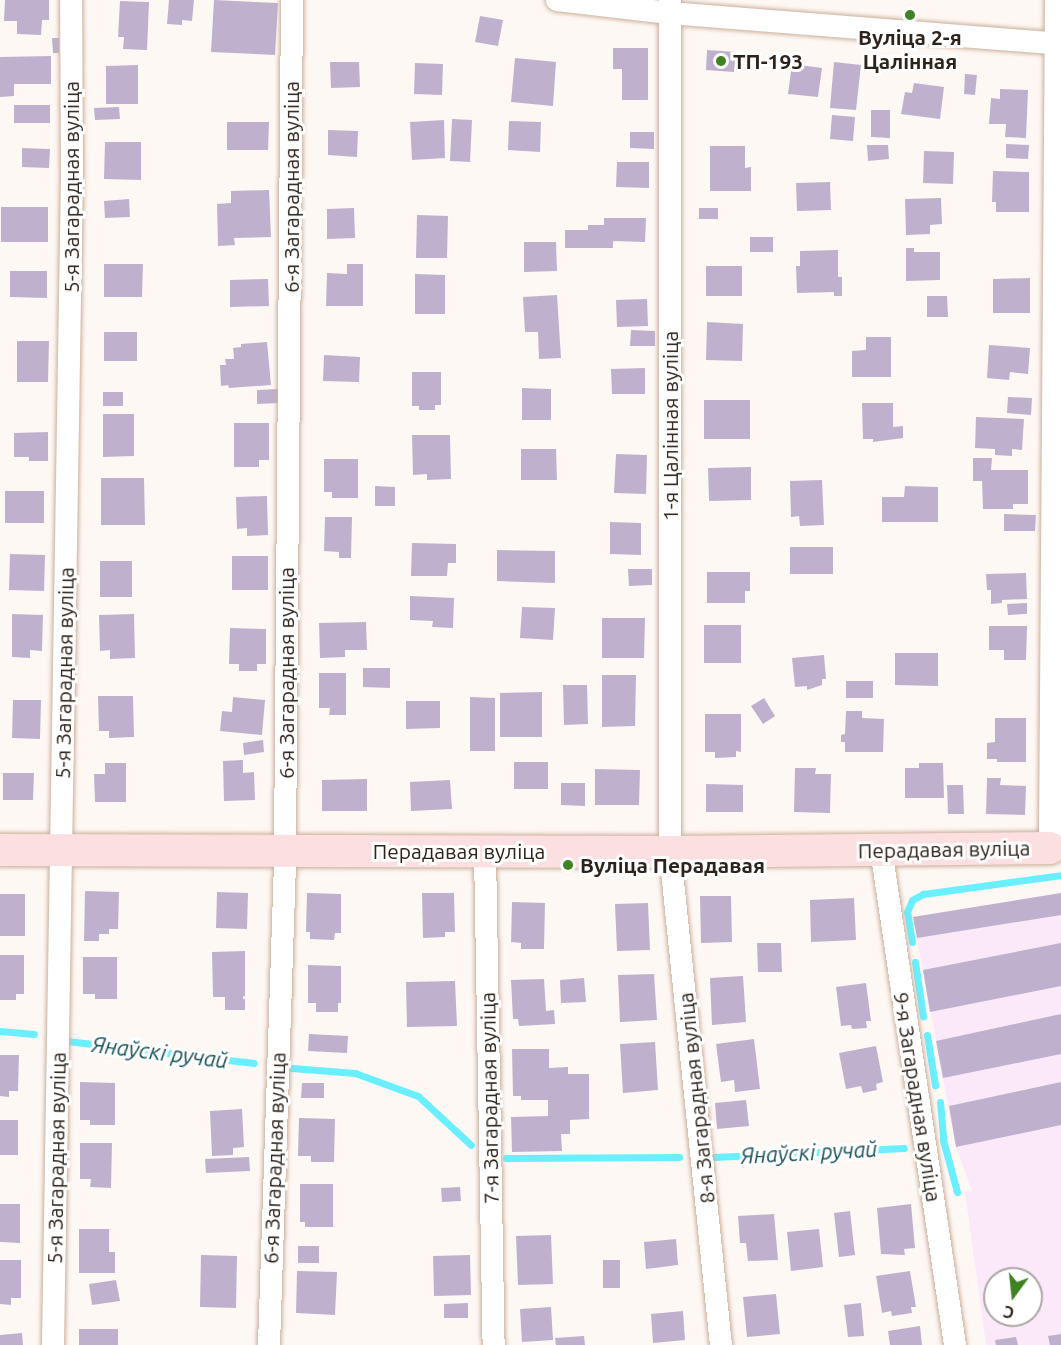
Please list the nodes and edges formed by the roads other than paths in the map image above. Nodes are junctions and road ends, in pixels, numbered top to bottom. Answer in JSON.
{"nodes":[{"id":1,"x":71,"y":0,"type":"edge"},
{"id":2,"x":292,"y":0,"type":"edge"},
{"id":3,"x":557,"y":0,"type":"edge"},
{"id":4,"x":1056,"y":0,"type":"edge"},
{"id":5,"x":670,"y":7,"type":"edge"},
{"id":6,"x":1058,"y":43,"type":"edge"},
{"id":7,"x":1056,"y":848,"type":"edge"},
{"id":8,"x":881,"y":849,"type":"junction"},
{"id":9,"x":0,"y":850,"type":"edge"},
{"id":10,"x":61,"y":850,"type":"junction"},
{"id":11,"x":285,"y":851,"type":"junction"},
{"id":12,"x":485,"y":851,"type":"junction"},
{"id":13,"x":670,"y":852,"type":"junction"},
{"id":14,"x":53,"y":1345,"type":"edge"},
{"id":15,"x":269,"y":1345,"type":"edge"},
{"id":16,"x":494,"y":1345,"type":"edge"},
{"id":17,"x":721,"y":1345,"type":"edge"},
{"id":18,"x":956,"y":1345,"type":"edge"}],
"edges":[{"from":1,"to":10,"type":"street","name":"5-я Загарадная вуліца"},
{"from":2,"to":11,"type":"street","name":"6-я Загарадная вуліца"},
{"from":3,"to":5,"type":"street"},
{"from":4,"to":6,"type":"street"},
{"from":5,"to":6,"type":"street"},
{"from":5,"to":13,"type":"street","name":"1-я Цалінная вуліца"},
{"from":6,"to":7,"type":"street"},
{"from":7,"to":8,"type":"street","name":"Перадавая вуліца"},
{"from":8,"to":13,"type":"street","name":"Перадавая вуліца"},
{"from":8,"to":18,"type":"street","name":"9-я Загарадная вуліца"},
{"from":9,"to":10,"type":"street","name":"Перадавая вуліца"},
{"from":10,"to":11,"type":"street","name":"Перадавая вуліца"},
{"from":10,"to":14,"type":"street","name":"5-я Загарадная вуліца"},
{"from":11,"to":12,"type":"street","name":"Перадавая вуліца"},
{"from":11,"to":15,"type":"street","name":"6-я Загарадная вуліца"},
{"from":12,"to":13,"type":"street","name":"Перадавая вуліца"},
{"from":12,"to":16,"type":"street","name":"7-я Загарадная вуліца"},
{"from":13,"to":17,"type":"street","name":"8-я Загарадная вуліца"}]}
